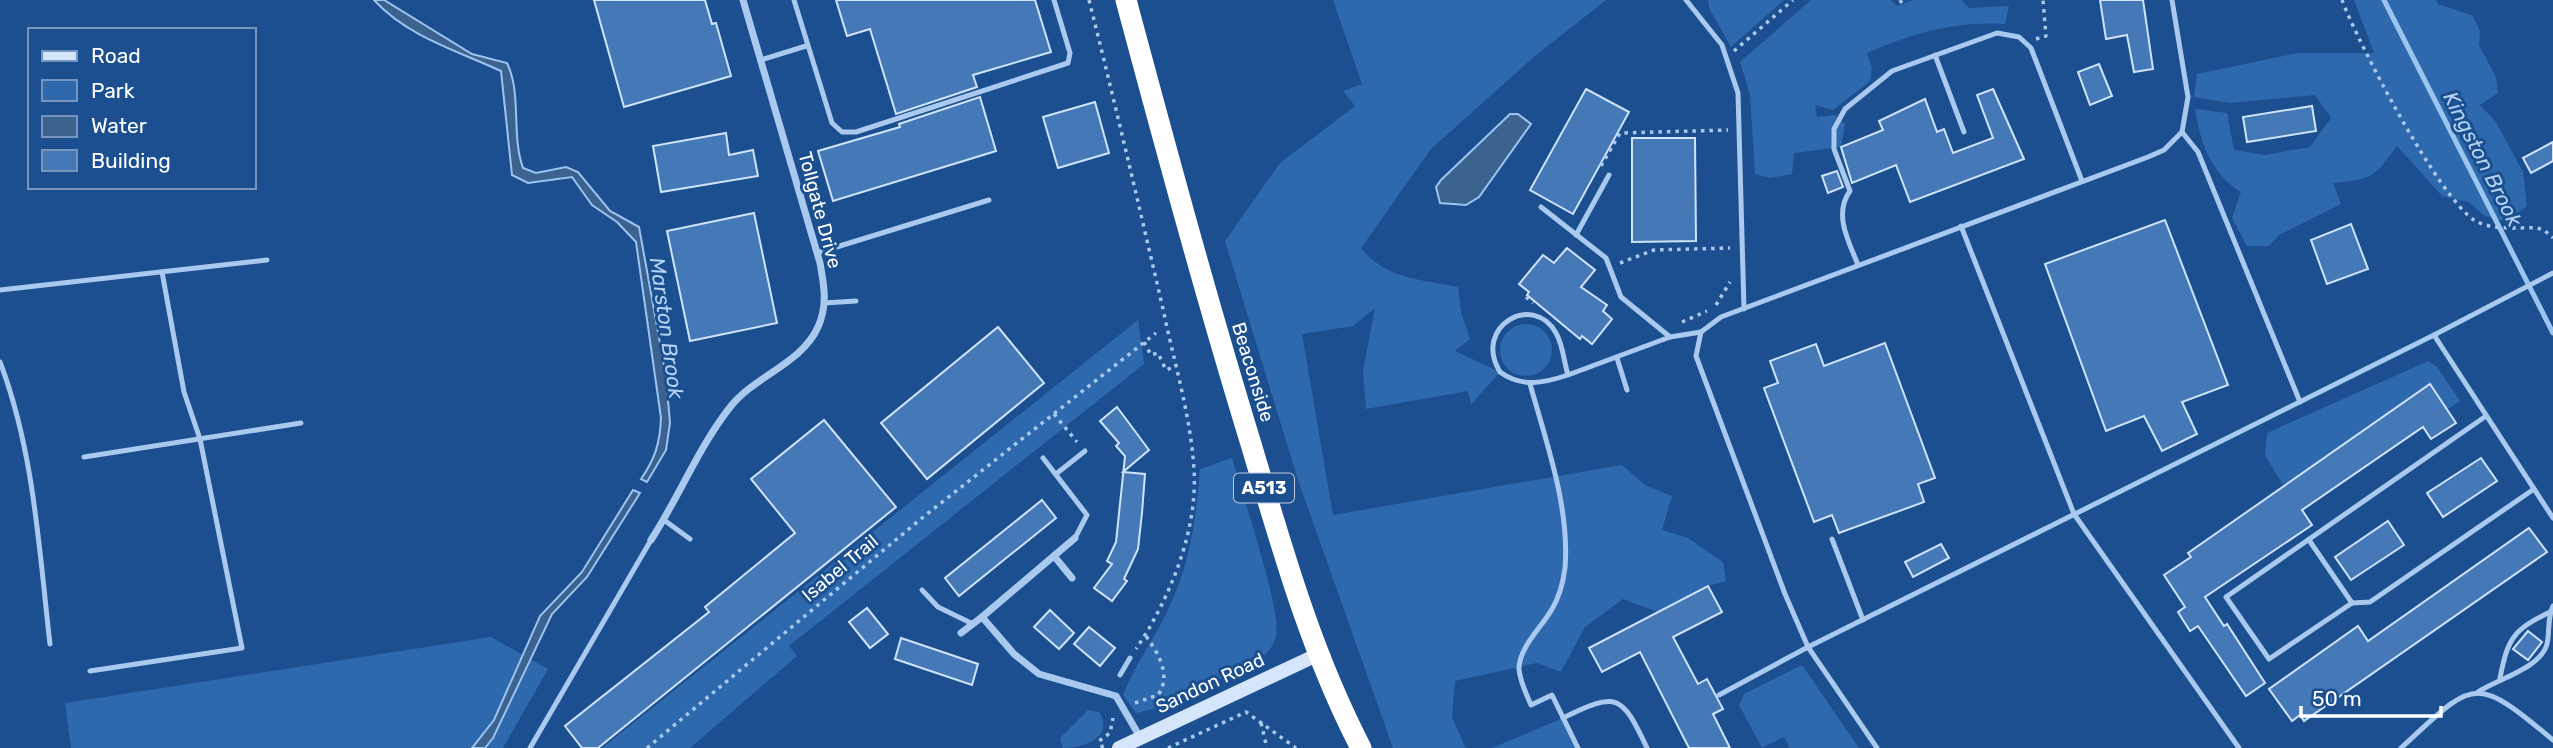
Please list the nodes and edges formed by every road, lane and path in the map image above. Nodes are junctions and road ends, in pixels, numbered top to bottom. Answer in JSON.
{"nodes":[{"id":1,"x":743,"y":0,"type":"edge"},
{"id":2,"x":794,"y":0,"type":"edge"},
{"id":3,"x":1054,"y":0,"type":"edge"},
{"id":4,"x":1089,"y":0,"type":"edge"},
{"id":5,"x":1126,"y":0,"type":"edge"},
{"id":6,"x":1686,"y":0,"type":"edge"},
{"id":7,"x":1793,"y":0,"type":"edge"},
{"id":8,"x":1900,"y":0,"type":"edge"},
{"id":9,"x":1906,"y":0,"type":"edge"},
{"id":10,"x":2043,"y":0,"type":"edge"},
{"id":11,"x":2172,"y":0,"type":"edge"},
{"id":12,"x":2342,"y":0,"type":"edge"},
{"id":13,"x":2026,"y":41,"type":"junction"},
{"id":14,"x":806,"y":46,"type":"junction"},
{"id":15,"x":1727,"y":55,"type":"junction"},
{"id":16,"x":1936,"y":55,"type":"junction"},
{"id":17,"x":761,"y":60,"type":"junction"},
{"id":18,"x":1964,"y":132,"type":"dead end"},
{"id":19,"x":2182,"y":132,"type":"junction"},
{"id":20,"x":1728,"y":143,"type":"dead end"},
{"id":21,"x":1609,"y":175,"type":"joint"},
{"id":22,"x":2082,"y":181,"type":"junction"},
{"id":23,"x":989,"y":200,"type":"dead end"},
{"id":24,"x":1541,"y":207,"type":"dead end"},
{"id":25,"x":1961,"y":226,"type":"junction"},
{"id":26,"x":1729,"y":234,"type":"dead end"},
{"id":27,"x":1576,"y":235,"type":"junction"},
{"id":28,"x":2553,"y":238,"type":"edge"},
{"id":29,"x":1730,"y":248,"type":"junction"},
{"id":30,"x":817,"y":253,"type":"junction"},
{"id":31,"x":267,"y":260,"type":"dead end"},
{"id":32,"x":1730,"y":261,"type":"dead end"},
{"id":33,"x":1858,"y":265,"type":"junction"},
{"id":34,"x":1612,"y":268,"type":"junction"},
{"id":35,"x":162,"y":272,"type":"junction"},
{"id":36,"x":2553,"y":273,"type":"edge"},
{"id":37,"x":1731,"y":274,"type":"dead end"},
{"id":38,"x":0,"y":290,"type":"edge"},
{"id":39,"x":1526,"y":297,"type":"dead end"},
{"id":40,"x":856,"y":301,"type":"dead end"},
{"id":41,"x":824,"y":303,"type":"junction"},
{"id":42,"x":1744,"y":309,"type":"junction"},
{"id":43,"x":1542,"y":311,"type":"dead end"},
{"id":44,"x":1679,"y":323,"type":"dead end"},
{"id":45,"x":1702,"y":332,"type":"junction"},
{"id":46,"x":1156,"y":333,"type":"dead end"},
{"id":47,"x":2434,"y":335,"type":"junction"},
{"id":48,"x":1670,"y":337,"type":"junction"},
{"id":49,"x":1144,"y":342,"type":"junction"},
{"id":50,"x":1617,"y":358,"type":"junction"},
{"id":51,"x":0,"y":362,"type":"edge"},
{"id":52,"x":1176,"y":366,"type":"junction"},
{"id":53,"x":1568,"y":375,"type":"junction"},
{"id":54,"x":1530,"y":384,"type":"junction"},
{"id":55,"x":1627,"y":390,"type":"dead end"},
{"id":56,"x":2300,"y":402,"type":"junction"},
{"id":57,"x":1054,"y":414,"type":"junction"},
{"id":58,"x":2486,"y":416,"type":"junction"},
{"id":59,"x":301,"y":423,"type":"dead end"},
{"id":60,"x":200,"y":439,"type":"junction"},
{"id":61,"x":1085,"y":451,"type":"joint"},
{"id":62,"x":84,"y":457,"type":"dead end"},
{"id":63,"x":1043,"y":458,"type":"dead end"},
{"id":64,"x":1056,"y":474,"type":"junction"},
{"id":65,"x":2534,"y":489,"type":"junction"},
{"id":66,"x":2074,"y":514,"type":"junction"},
{"id":67,"x":2553,"y":518,"type":"edge"},
{"id":68,"x":664,"y":520,"type":"junction"},
{"id":69,"x":1075,"y":538,"type":"joint"},
{"id":70,"x":690,"y":539,"type":"dead end"},
{"id":71,"x":1832,"y":539,"type":"dead end"},
{"id":72,"x":651,"y":540,"type":"joint"},
{"id":73,"x":2309,"y":540,"type":"junction"},
{"id":74,"x":1054,"y":556,"type":"junction"},
{"id":75,"x":1072,"y":578,"type":"dead end"},
{"id":76,"x":922,"y":590,"type":"dead end"},
{"id":77,"x":2352,"y":603,"type":"junction"},
{"id":78,"x":2552,"y":609,"type":"edge"},
{"id":79,"x":982,"y":617,"type":"junction"},
{"id":80,"x":1863,"y":620,"type":"junction"},
{"id":81,"x":973,"y":624,"type":"junction"},
{"id":82,"x":961,"y":634,"type":"dead end"},
{"id":83,"x":1145,"y":635,"type":"junction"},
{"id":84,"x":50,"y":644,"type":"dead end"},
{"id":85,"x":1808,"y":647,"type":"junction"},
{"id":86,"x":1318,"y":654,"type":"junction"},
{"id":87,"x":1130,"y":658,"type":"joint"},
{"id":88,"x":90,"y":671,"type":"dead end"},
{"id":89,"x":1120,"y":675,"type":"dead end"},
{"id":90,"x":2500,"y":678,"type":"junction"},
{"id":91,"x":2477,"y":692,"type":"junction"},
{"id":92,"x":1719,"y":695,"type":"dead end"},
{"id":93,"x":1123,"y":706,"type":"junction"},
{"id":94,"x":1112,"y":712,"type":"dead end"},
{"id":95,"x":1563,"y":718,"type":"junction"},
{"id":96,"x":1261,"y":722,"type":"junction"},
{"id":97,"x":1140,"y":737,"type":"junction"},
{"id":98,"x":2553,"y":740,"type":"edge"},
{"id":99,"x":530,"y":748,"type":"edge"},
{"id":100,"x":647,"y":748,"type":"edge"},
{"id":101,"x":1103,"y":748,"type":"edge"},
{"id":102,"x":1119,"y":748,"type":"edge"},
{"id":103,"x":1168,"y":748,"type":"edge"},
{"id":104,"x":1267,"y":748,"type":"edge"},
{"id":105,"x":1296,"y":748,"type":"edge"},
{"id":106,"x":1361,"y":748,"type":"edge"},
{"id":107,"x":1578,"y":748,"type":"edge"},
{"id":108,"x":1647,"y":748,"type":"edge"},
{"id":109,"x":1877,"y":748,"type":"edge"},
{"id":110,"x":2239,"y":748,"type":"edge"},
{"id":111,"x":2401,"y":748,"type":"edge"}],
"edges":[{"from":1,"to":17,"type":"street","name":"Tollgate Drive"},
{"from":2,"to":14,"type":"lane"},
{"from":3,"to":14,"type":"lane"},
{"from":4,"to":52,"type":"path"},
{"from":5,"to":86,"type":"highway","name":"Beaconside","number":"A513"},
{"from":6,"to":15,"type":"lane"},
{"from":7,"to":15,"type":"path"},
{"from":8,"to":9,"type":"path"},
{"from":10,"to":13,"type":"path"},
{"from":11,"to":19,"type":"lane"},
{"from":12,"to":28,"type":"path"},
{"from":13,"to":16,"type":"lane"},
{"from":13,"to":22,"type":"lane"},
{"from":14,"to":17,"type":"lane"},
{"from":15,"to":42,"type":"lane"},
{"from":16,"to":18,"type":"lane"},
{"from":16,"to":33,"type":"lane"},
{"from":17,"to":30,"type":"street","name":"Tollgate Drive"},
{"from":19,"to":22,"type":"lane"},
{"from":19,"to":56,"type":"lane"},
{"from":20,"to":21,"type":"path"},
{"from":21,"to":27,"type":"lane"},
{"from":22,"to":25,"type":"lane"},
{"from":23,"to":30,"type":"lane"},
{"from":24,"to":27,"type":"lane"},
{"from":25,"to":33,"type":"lane"},
{"from":25,"to":66,"type":"lane"},
{"from":26,"to":29,"type":"path"},
{"from":27,"to":34,"type":"lane"},
{"from":29,"to":32,"type":"path"},
{"from":29,"to":34,"type":"path"},
{"from":30,"to":41,"type":"street","name":"Tollgate Drive"},
{"from":31,"to":35,"type":"lane"},
{"from":33,"to":42,"type":"lane"},
{"from":34,"to":48,"type":"lane"},
{"from":35,"to":38,"type":"lane"},
{"from":35,"to":60,"type":"lane"},
{"from":36,"to":47,"type":"lane"},
{"from":37,"to":44,"type":"path"},
{"from":39,"to":43,"type":"path"},
{"from":40,"to":41,"type":"lane"},
{"from":41,"to":68,"type":"street","name":"Tollgate Drive"},
{"from":42,"to":45,"type":"lane"},
{"from":45,"to":48,"type":"lane"},
{"from":45,"to":85,"type":"lane"},
{"from":46,"to":49,"type":"path","name":"Isabel Trail"},
{"from":47,"to":56,"type":"lane"},
{"from":47,"to":58,"type":"lane"},
{"from":48,"to":50,"type":"lane"},
{"from":49,"to":52,"type":"path"},
{"from":49,"to":57,"type":"path","name":"Isabel Trail"},
{"from":50,"to":53,"type":"lane"},
{"from":50,"to":55,"type":"lane"},
{"from":51,"to":84,"type":"lane"},
{"from":52,"to":83,"type":"path"},
{"from":53,"to":54,"type":"lane"},
{"from":53,"to":54,"type":"lane"},
{"from":54,"to":95,"type":"lane"},
{"from":56,"to":66,"type":"lane"},
{"from":57,"to":61,"type":"path"},
{"from":57,"to":100,"type":"path","name":"Isabel Trail"},
{"from":58,"to":65,"type":"lane"},
{"from":58,"to":73,"type":"lane"},
{"from":59,"to":60,"type":"lane"},
{"from":60,"to":62,"type":"lane"},
{"from":60,"to":88,"type":"lane"},
{"from":61,"to":64,"type":"lane"},
{"from":63,"to":64,"type":"lane"},
{"from":64,"to":69,"type":"lane"},
{"from":65,"to":67,"type":"lane"},
{"from":65,"to":77,"type":"lane"},
{"from":66,"to":80,"type":"lane"},
{"from":66,"to":110,"type":"lane"},
{"from":68,"to":70,"type":"lane"},
{"from":68,"to":72,"type":"street","name":"Tollgate Drive"},
{"from":69,"to":74,"type":"street"},
{"from":71,"to":80,"type":"lane"},
{"from":72,"to":99,"type":"lane"},
{"from":73,"to":77,"type":"lane"},
{"from":73,"to":77,"type":"lane"},
{"from":74,"to":75,"type":"street"},
{"from":74,"to":79,"type":"street"},
{"from":76,"to":81,"type":"lane"},
{"from":78,"to":90,"type":"lane"},
{"from":78,"to":90,"type":"lane"},
{"from":79,"to":81,"type":"street"},
{"from":79,"to":93,"type":"street"},
{"from":80,"to":85,"type":"lane"},
{"from":81,"to":82,"type":"street"},
{"from":83,"to":87,"type":"path"},
{"from":83,"to":93,"type":"path"},
{"from":85,"to":92,"type":"lane"},
{"from":85,"to":109,"type":"lane"},
{"from":86,"to":97,"type":"main road","name":"Sandon Road"},
{"from":86,"to":106,"type":"highway","name":"Beaconside","number":"A513"},
{"from":87,"to":89,"type":"lane"},
{"from":90,"to":91,"type":"lane"},
{"from":91,"to":98,"type":"lane"},
{"from":91,"to":111,"type":"lane"},
{"from":93,"to":97,"type":"street"},
{"from":94,"to":101,"type":"path"},
{"from":95,"to":107,"type":"lane"},
{"from":95,"to":108,"type":"lane"},
{"from":96,"to":103,"type":"path"},
{"from":96,"to":104,"type":"path"},
{"from":96,"to":105,"type":"path"},
{"from":97,"to":102,"type":"main road","name":"Sandon Road"}]}
